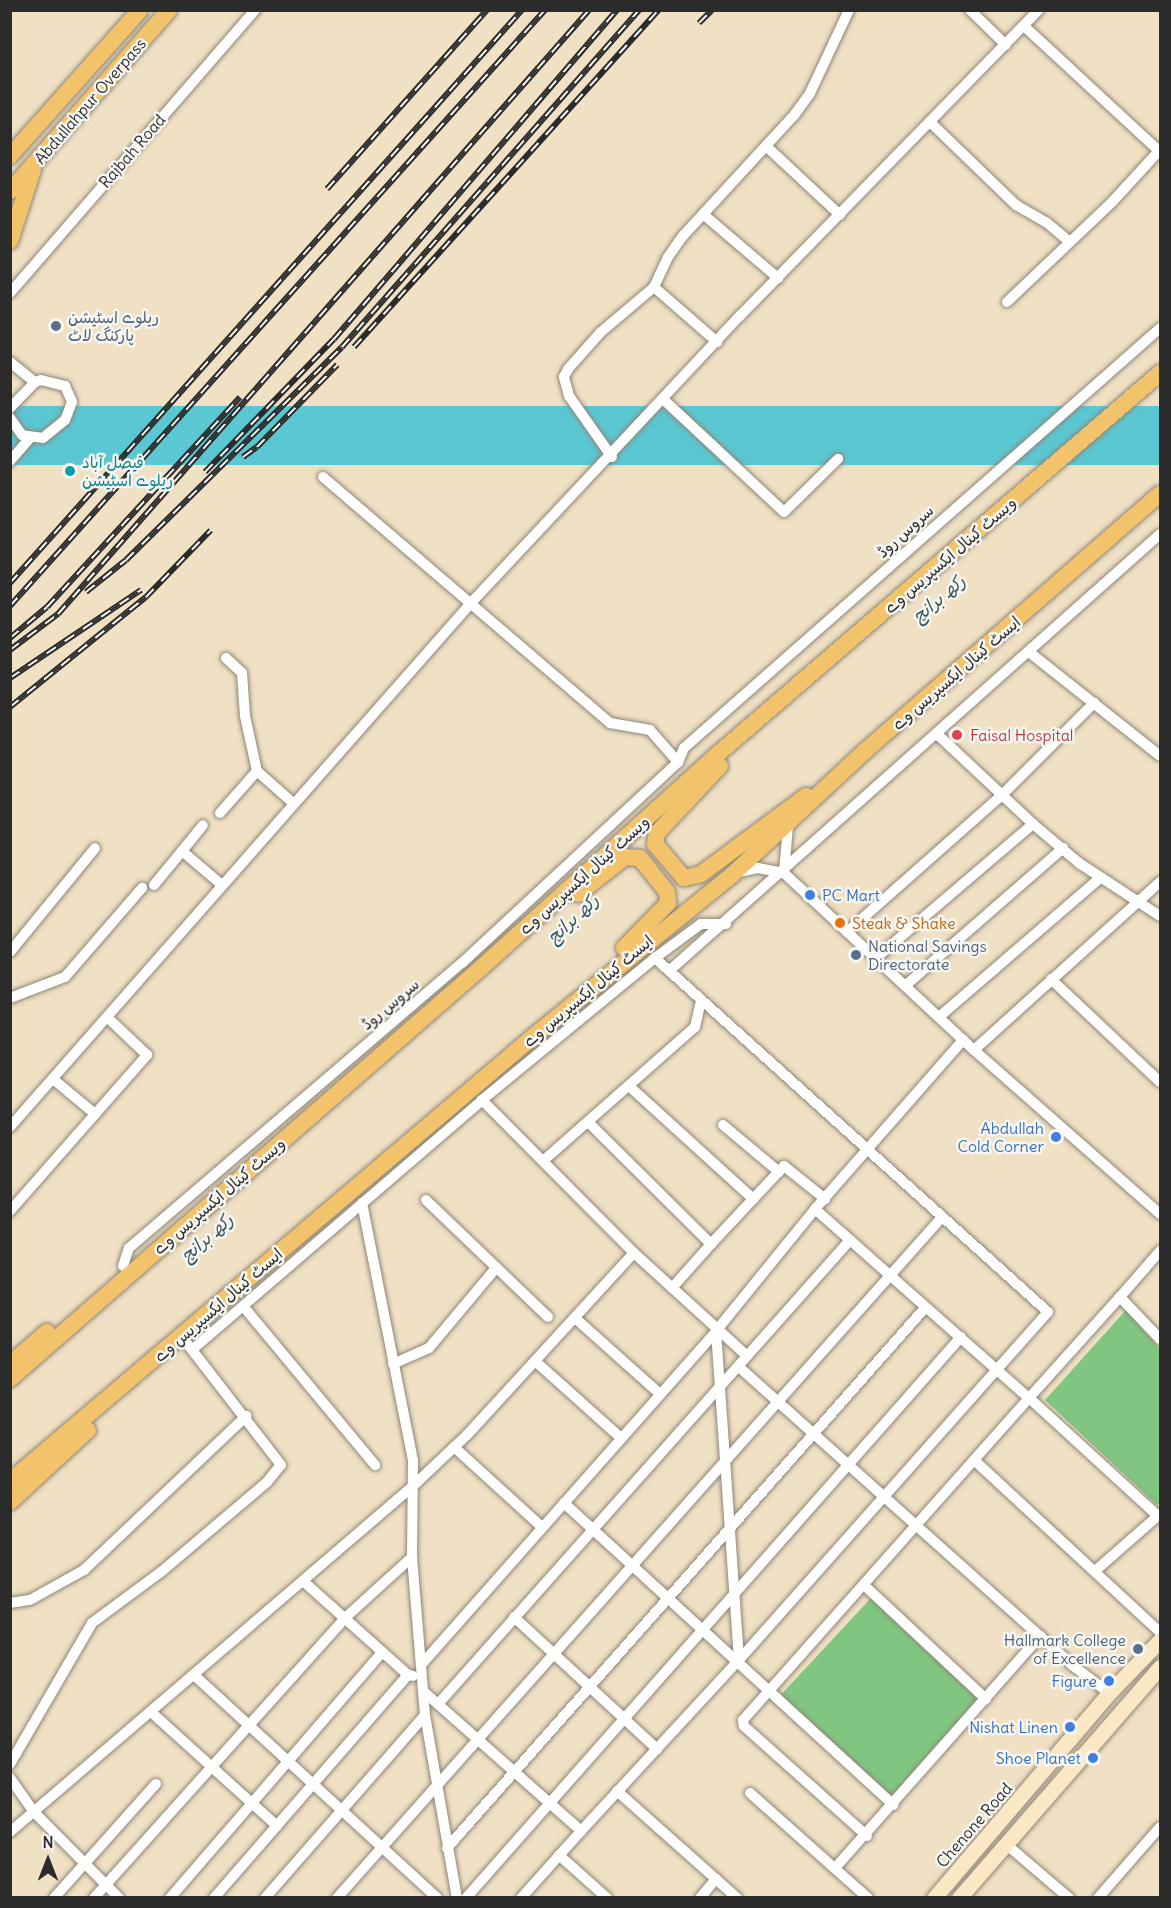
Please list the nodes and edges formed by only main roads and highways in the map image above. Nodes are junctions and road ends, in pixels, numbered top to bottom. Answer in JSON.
{"nodes":[{"id":1,"x":140,"y":10,"type":"edge"},
{"id":2,"x":169,"y":10,"type":"edge"},
{"id":3,"x":10,"y":156,"type":"edge"},
{"id":4,"x":34,"y":166,"type":"junction"},
{"id":5,"x":10,"y":191,"type":"edge"},
{"id":6,"x":10,"y":241,"type":"edge"},
{"id":7,"x":1161,"y":371,"type":"edge"},
{"id":8,"x":1161,"y":495,"type":"edge"},
{"id":9,"x":809,"y":676,"type":"junction"},
{"id":10,"x":865,"y":751,"type":"junction"},
{"id":11,"x":482,"y":967,"type":"junction"},
{"id":12,"x":535,"y":1035,"type":"junction"},
{"id":13,"x":205,"y":1207,"type":"junction"},
{"id":14,"x":188,"y":1343,"type":"junction"},
{"id":15,"x":10,"y":1364,"type":"edge"},
{"id":16,"x":10,"y":1379,"type":"edge"},
{"id":17,"x":10,"y":1481,"type":"edge"},
{"id":18,"x":10,"y":1502,"type":"edge"}],
"edges":[{"from":1,"to":3,"type":"main road","name":"Abdullahpur Overpass"},
{"from":2,"to":4,"type":"main road","name":"Abdullahpur Overpass"},
{"from":4,"to":5,"type":"main road","name":"Abdullahpur Overpass"},
{"from":4,"to":6,"type":"main road"},
{"from":7,"to":9,"type":"main road","name":"ویسٹ کینال ایکسپریس وے"},
{"from":8,"to":10,"type":"main road","name":"ایسٹ کینال ایکسپریس وے"},
{"from":9,"to":10,"type":"main road"},
{"from":9,"to":11,"type":"main road","name":"ویسٹ کینال ایکسپریس وے"},
{"from":10,"to":12,"type":"main road","name":"ایسٹ کینال ایکسپریس وے"},
{"from":11,"to":12,"type":"main road"},
{"from":11,"to":13,"type":"main road","name":"ویسٹ کینال ایکسپریس وے"},
{"from":12,"to":14,"type":"main road","name":"ایسٹ کینال ایکسپریس وے"},
{"from":13,"to":15,"type":"main road"},
{"from":13,"to":16,"type":"main road","name":"ویسٹ کینال ایکسپریس وے"},
{"from":14,"to":17,"type":"main road","name":"ایسٹ کینال ایکسپریس وے"},
{"from":14,"to":18,"type":"main road"}]}
